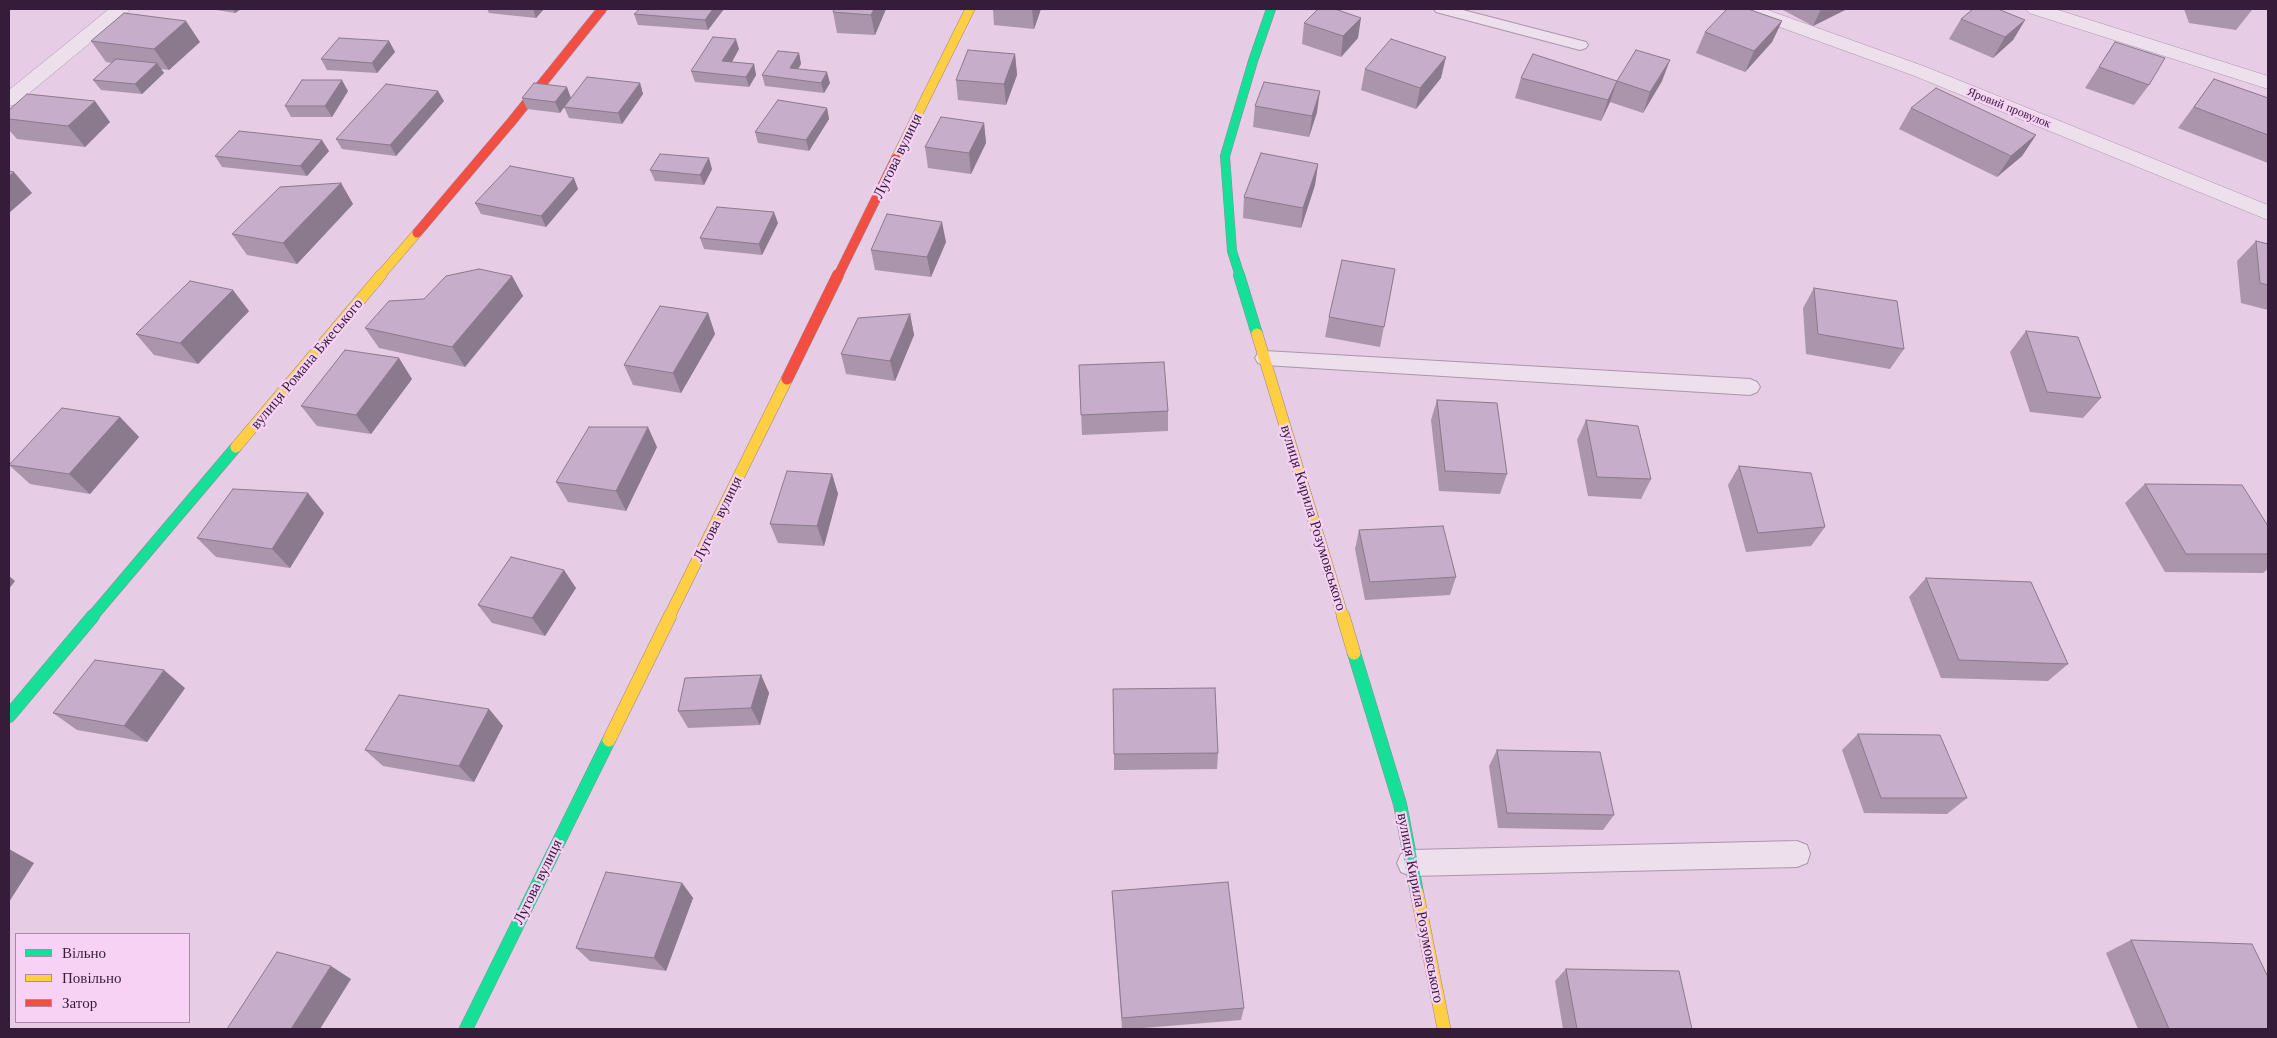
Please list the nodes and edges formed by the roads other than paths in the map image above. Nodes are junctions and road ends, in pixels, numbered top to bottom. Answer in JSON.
{"nodes":[{"id":1,"x":121,"y":9,"type":"edge"},
{"id":2,"x":602,"y":9,"type":"edge"},
{"id":3,"x":970,"y":9,"type":"edge"},
{"id":4,"x":1271,"y":9,"type":"edge"},
{"id":5,"x":1442,"y":9,"type":"edge"},
{"id":6,"x":1748,"y":9,"type":"edge"},
{"id":7,"x":2036,"y":9,"type":"edge"},
{"id":8,"x":1580,"y":44,"type":"dead end"},
{"id":9,"x":2268,"y":83,"type":"edge"},
{"id":10,"x":9,"y":100,"type":"edge"},
{"id":11,"x":2268,"y":213,"type":"edge"},
{"id":12,"x":1265,"y":358,"type":"junction"},
{"id":13,"x":1750,"y":387,"type":"dead end"},
{"id":14,"x":9,"y":716,"type":"edge"},
{"id":15,"x":1797,"y":854,"type":"dead end"},
{"id":16,"x":1411,"y":863,"type":"junction"},
{"id":17,"x":466,"y":1029,"type":"edge"},
{"id":18,"x":1444,"y":1029,"type":"edge"}],
"edges":[{"from":1,"to":10,"type":"street"},
{"from":2,"to":14,"type":"street","name":"вулиця Романа Бжеського"},
{"from":3,"to":17,"type":"street","name":"Лугова вулиця"},
{"from":4,"to":12,"type":"street","name":"вулиця Кирила Розумовського"},
{"from":5,"to":8,"type":"lane"},
{"from":6,"to":11,"type":"street","name":"Яровий провулок"},
{"from":7,"to":9,"type":"street"},
{"from":12,"to":13,"type":"lane"},
{"from":12,"to":16,"type":"street","name":"вулиця Кирила Розумовського"},
{"from":15,"to":16,"type":"lane"},
{"from":16,"to":18,"type":"street","name":"вулиця Кирила Розумовського"}]}
